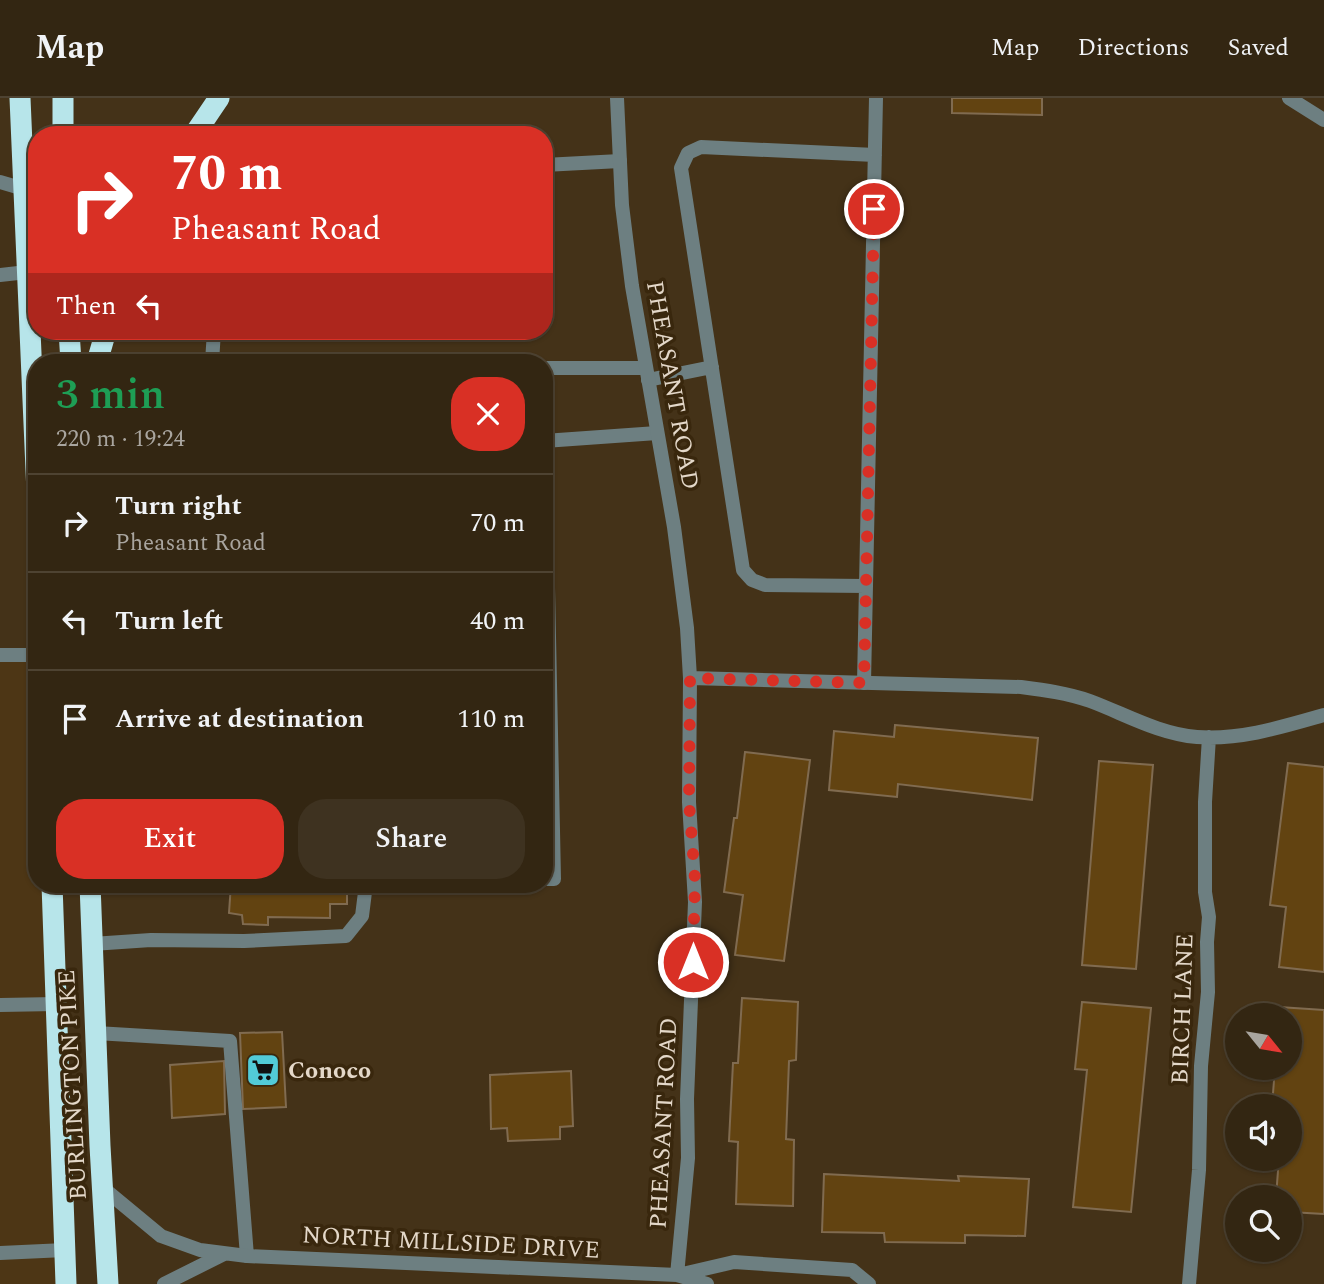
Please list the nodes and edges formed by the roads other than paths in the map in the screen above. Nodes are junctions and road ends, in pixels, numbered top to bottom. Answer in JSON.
{"nodes":[{"id":1,"x":20,"y":98,"type":"edge"},
{"id":2,"x":63,"y":98,"type":"edge"},
{"id":3,"x":219,"y":98,"type":"edge"},
{"id":4,"x":617,"y":98,"type":"edge"},
{"id":5,"x":876,"y":98,"type":"edge"},
{"id":6,"x":1289,"y":98,"type":"edge"},
{"id":7,"x":1324,"y":120,"type":"edge"},
{"id":8,"x":63,"y":126,"type":"edge"},
{"id":9,"x":200,"y":126,"type":"edge"},
{"id":10,"x":875,"y":155,"type":"junction"},
{"id":11,"x":620,"y":161,"type":"junction"},
{"id":12,"x":553,"y":165,"type":"edge"},
{"id":13,"x":0,"y":182,"type":"edge"},
{"id":14,"x":24,"y":189,"type":"junction"},
{"id":15,"x":27,"y":272,"type":"junction"},
{"id":16,"x":0,"y":275,"type":"edge"},
{"id":17,"x":28,"y":294,"type":"edge"},
{"id":18,"x":712,"y":367,"type":"junction"},
{"id":19,"x":553,"y":369,"type":"edge"},
{"id":20,"x":646,"y":374,"type":"junction"},
{"id":21,"x":657,"y":433,"type":"junction"},
{"id":22,"x":553,"y":440,"type":"edge"},
{"id":23,"x":866,"y":586,"type":"junction"},
{"id":24,"x":28,"y":655,"type":"edge"},
{"id":25,"x":0,"y":656,"type":"edge"},
{"id":26,"x":690,"y":678,"type":"junction"},
{"id":27,"x":864,"y":683,"type":"junction"},
{"id":28,"x":1324,"y":715,"type":"edge"},
{"id":29,"x":1209,"y":737,"type":"junction"},
{"id":30,"x":553,"y":830,"type":"edge"},
{"id":31,"x":553,"y":879,"type":"edge"},
{"id":32,"x":52,"y":893,"type":"edge"},
{"id":33,"x":90,"y":893,"type":"edge"},
{"id":34,"x":365,"y":893,"type":"edge"},
{"id":35,"x":92,"y":944,"type":"junction"},
{"id":36,"x":56,"y":1004,"type":"junction"},
{"id":37,"x":0,"y":1005,"type":"edge"},
{"id":38,"x":96,"y":1033,"type":"junction"},
{"id":39,"x":103,"y":1188,"type":"junction"},
{"id":40,"x":65,"y":1250,"type":"junction"},
{"id":41,"x":0,"y":1253,"type":"edge"},
{"id":42,"x":223,"y":1254,"type":"junction"},
{"id":43,"x":247,"y":1256,"type":"junction"},
{"id":44,"x":677,"y":1275,"type":"junction"},
{"id":45,"x":66,"y":1284,"type":"edge"},
{"id":46,"x":108,"y":1284,"type":"edge"},
{"id":47,"x":164,"y":1284,"type":"edge"},
{"id":48,"x":707,"y":1284,"type":"edge"},
{"id":49,"x":869,"y":1284,"type":"edge"},
{"id":50,"x":1189,"y":1284,"type":"edge"}],
"edges":[{"from":1,"to":14,"type":"highway"},
{"from":2,"to":8,"type":"highway"},
{"from":3,"to":9,"type":"highway"},
{"from":4,"to":11,"type":"street","name":"PHEASANT ROAD"},
{"from":5,"to":10,"type":"street"},
{"from":6,"to":7,"type":"street"},
{"from":10,"to":18,"type":"street"},
{"from":10,"to":23,"type":"street"},
{"from":11,"to":12,"type":"street"},
{"from":11,"to":20,"type":"street","name":"PHEASANT ROAD"},
{"from":13,"to":14,"type":"street"},
{"from":14,"to":15,"type":"highway"},
{"from":15,"to":16,"type":"street"},
{"from":15,"to":17,"type":"highway"},
{"from":18,"to":20,"type":"street"},
{"from":18,"to":23,"type":"street"},
{"from":19,"to":20,"type":"street"},
{"from":20,"to":21,"type":"street","name":"PHEASANT ROAD"},
{"from":21,"to":22,"type":"street"},
{"from":21,"to":26,"type":"street","name":"PHEASANT ROAD"},
{"from":23,"to":27,"type":"street"},
{"from":24,"to":25,"type":"street"},
{"from":26,"to":27,"type":"street"},
{"from":26,"to":44,"type":"street","name":"PHEASANT ROAD"},
{"from":27,"to":29,"type":"street"},
{"from":28,"to":29,"type":"street"},
{"from":29,"to":50,"type":"street","name":"BIRCH LANE"},
{"from":30,"to":31,"type":"street"},
{"from":32,"to":36,"type":"highway","name":"BURLINGTON PIKE"},
{"from":33,"to":35,"type":"highway","name":"BURLINGTON PIKE"},
{"from":34,"to":35,"type":"street"},
{"from":35,"to":38,"type":"highway","name":"BURLINGTON PIKE"},
{"from":36,"to":37,"type":"street"},
{"from":36,"to":40,"type":"highway","name":"BURLINGTON PIKE"},
{"from":38,"to":39,"type":"highway","name":"BURLINGTON PIKE"},
{"from":38,"to":43,"type":"street"},
{"from":39,"to":42,"type":"street","name":"NORTH MILLSIDE DRIVE"},
{"from":39,"to":46,"type":"highway","name":"BURLINGTON PIKE"},
{"from":40,"to":41,"type":"street"},
{"from":40,"to":45,"type":"highway","name":"BURLINGTON PIKE"},
{"from":42,"to":43,"type":"street","name":"NORTH MILLSIDE DRIVE"},
{"from":42,"to":47,"type":"street"},
{"from":43,"to":44,"type":"street","name":"NORTH MILLSIDE DRIVE"},
{"from":44,"to":48,"type":"street","name":"NORTH MILLSIDE DRIVE"},
{"from":44,"to":49,"type":"street","name":"NORTH MILLSIDE DRIVE"}]}
